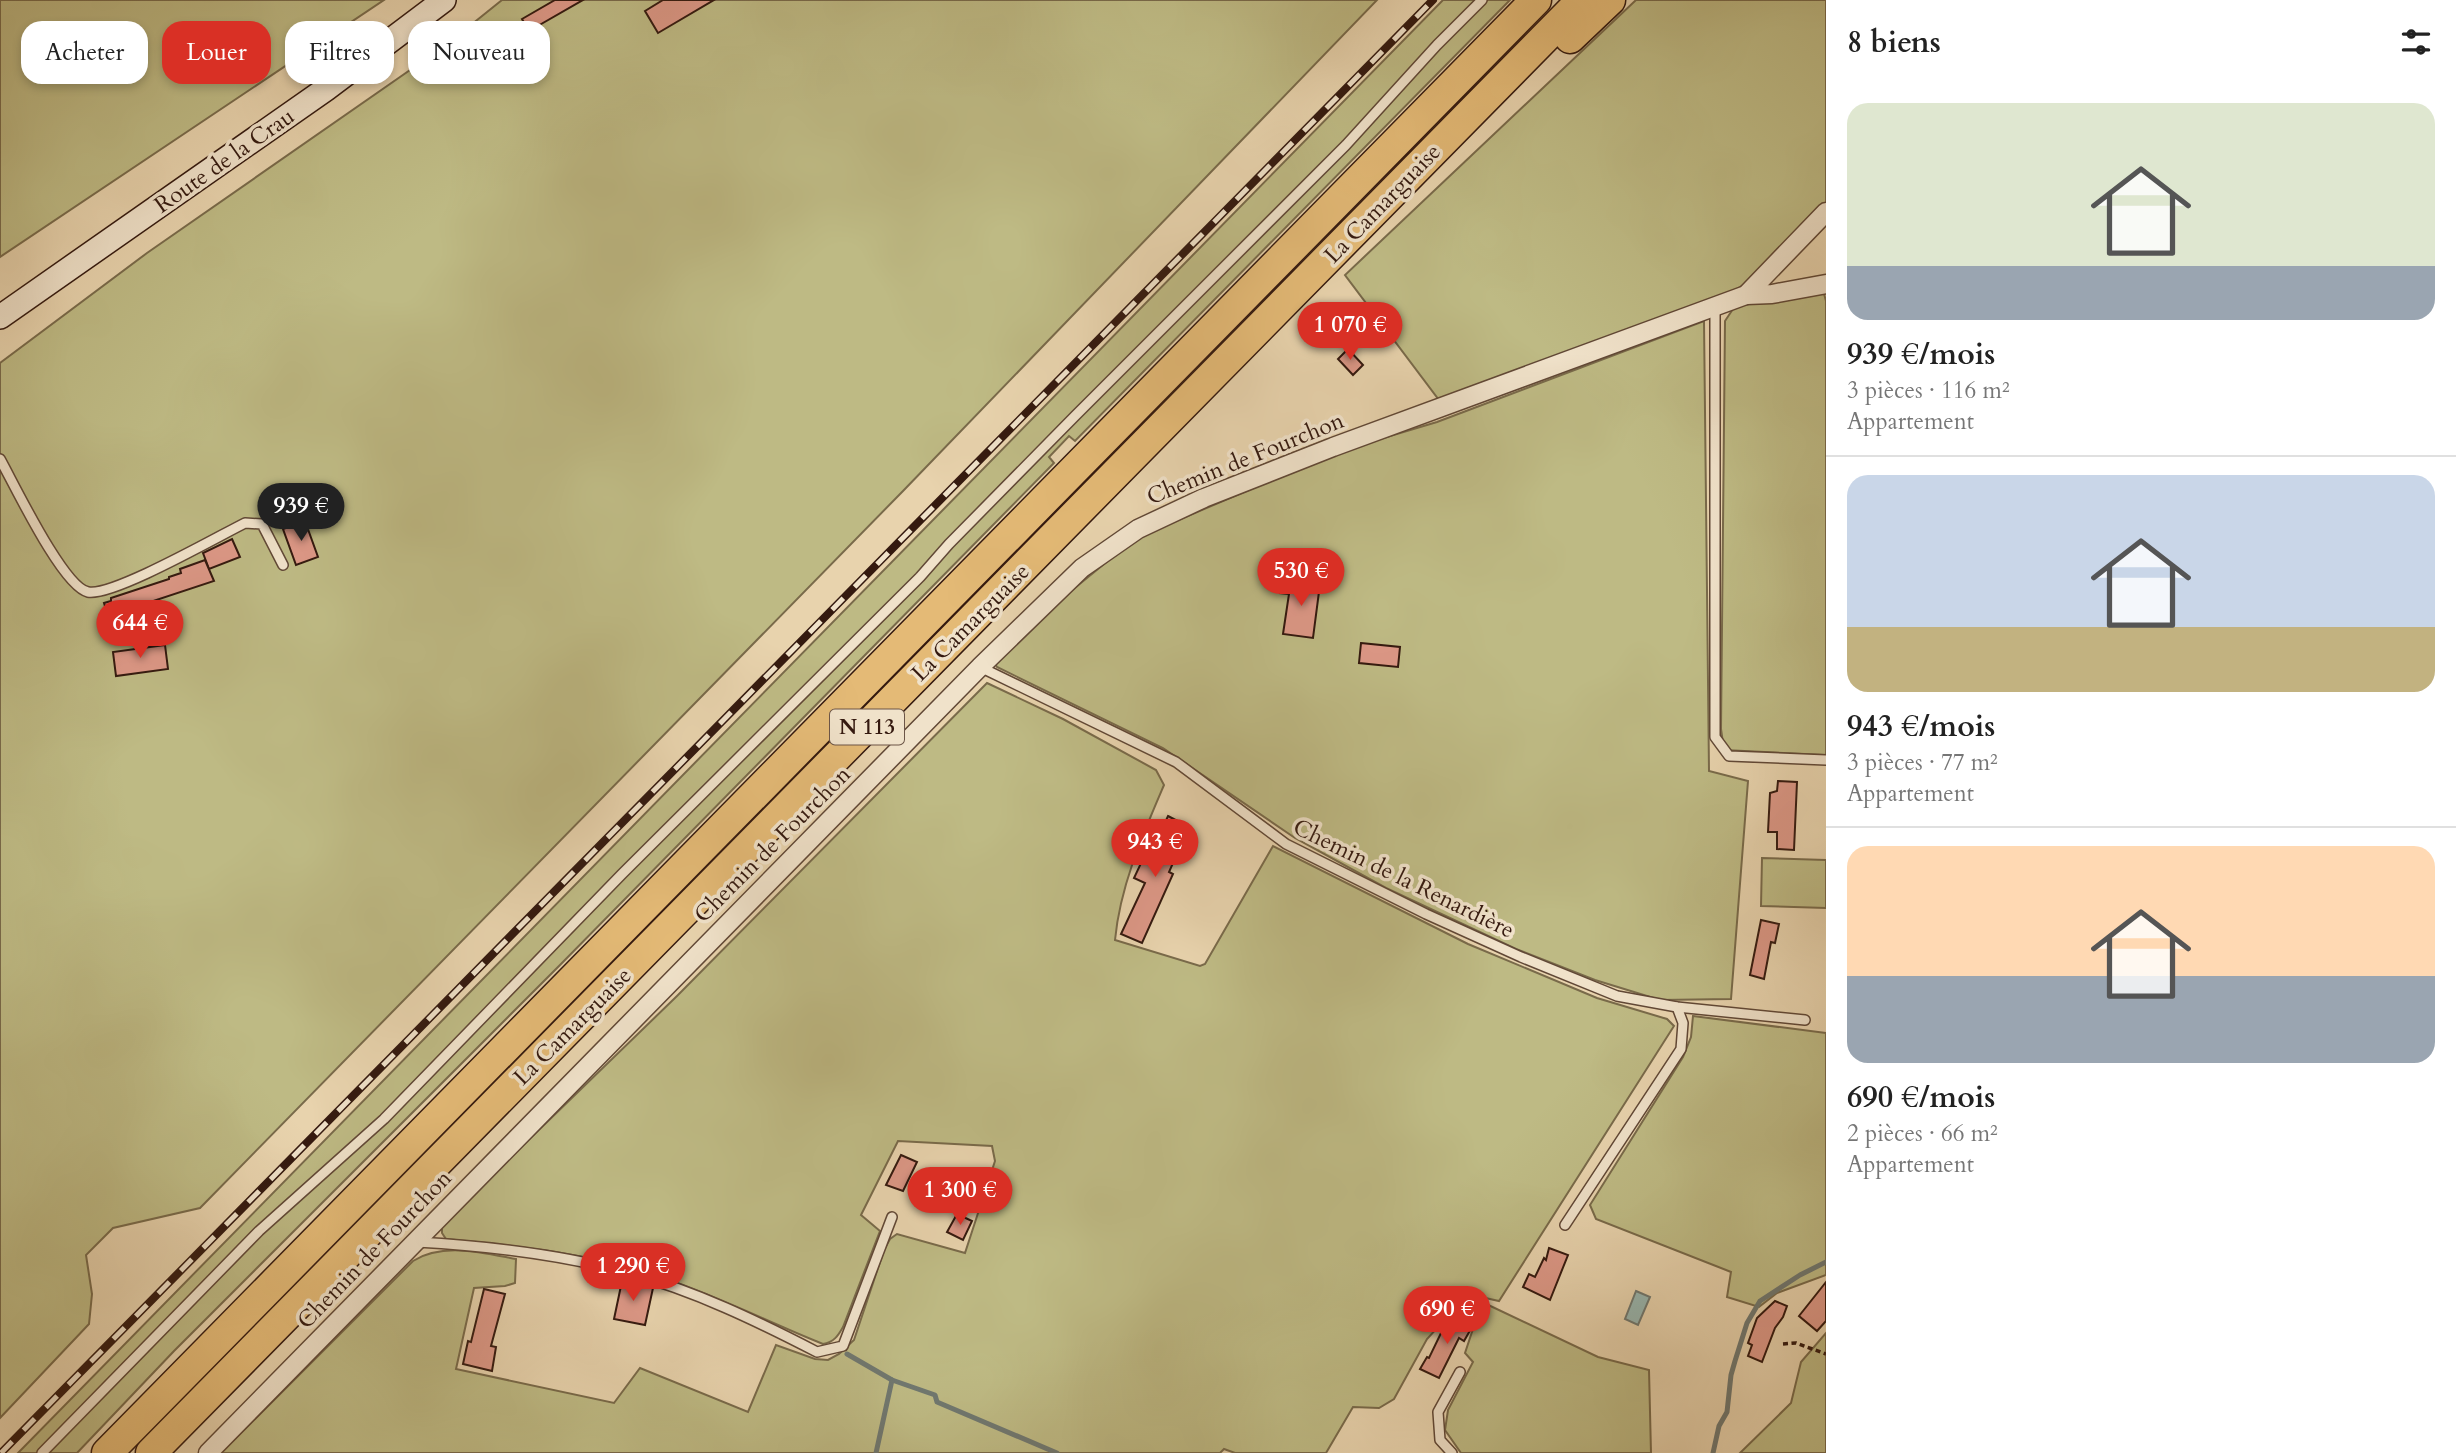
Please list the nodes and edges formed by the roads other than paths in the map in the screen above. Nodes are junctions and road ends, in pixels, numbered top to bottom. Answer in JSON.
{"nodes":[{"id":1,"x":444,"y":0,"type":"edge"},
{"id":2,"x":1482,"y":0,"type":"edge"},
{"id":3,"x":1536,"y":0,"type":"edge"},
{"id":4,"x":1582,"y":0,"type":"edge"},
{"id":5,"x":1610,"y":0,"type":"edge"},
{"id":6,"x":1826,"y":212,"type":"edge"},
{"id":7,"x":1310,"y":277,"type":"junction"},
{"id":8,"x":1826,"y":284,"type":"edge"},
{"id":9,"x":1746,"y":295,"type":"junction"},
{"id":10,"x":1715,"y":308,"type":"junction"},
{"id":11,"x":0,"y":317,"type":"edge"},
{"id":12,"x":0,"y":459,"type":"edge"},
{"id":13,"x":283,"y":565,"type":"dead end"},
{"id":14,"x":980,"y":667,"type":"junction"},
{"id":15,"x":1826,"y":760,"type":"edge"},
{"id":16,"x":1677,"y":1007,"type":"junction"},
{"id":17,"x":1805,"y":1020,"type":"dead end"},
{"id":18,"x":892,"y":1217,"type":"dead end"},
{"id":19,"x":1565,"y":1225,"type":"dead end"},
{"id":20,"x":415,"y":1242,"type":"junction"},
{"id":21,"x":1460,"y":1372,"type":"dead end"},
{"id":22,"x":42,"y":1453,"type":"edge"},
{"id":23,"x":107,"y":1453,"type":"edge"},
{"id":24,"x":151,"y":1453,"type":"edge"},
{"id":25,"x":208,"y":1453,"type":"edge"},
{"id":26,"x":1452,"y":1453,"type":"edge"}],
"edges":[{"from":1,"to":11,"type":"main road","name":"Route de la Crau"},
{"from":2,"to":22,"type":"lane"},
{"from":3,"to":23,"type":"highway","name":"La Camarguaise","number":"N 113"},
{"from":4,"to":7,"type":"highway","name":"La Camarguaise","number":"N 113"},
{"from":5,"to":7,"type":"highway"},
{"from":6,"to":9,"type":"street","name":"Chemin de Fourchon"},
{"from":7,"to":24,"type":"highway","name":"La Camarguaise","number":"N 113"},
{"from":8,"to":9,"type":"street"},
{"from":9,"to":10,"type":"street","name":"Chemin de Fourchon"},
{"from":10,"to":14,"type":"street","name":"Chemin de Fourchon"},
{"from":10,"to":15,"type":"lane"},
{"from":12,"to":13,"type":"lane"},
{"from":14,"to":16,"type":"lane","name":"Chemin de la Renardière"},
{"from":14,"to":20,"type":"street","name":"Chemin de Fourchon"},
{"from":16,"to":17,"type":"lane","name":"Chemin de la Renardière"},
{"from":16,"to":19,"type":"lane"},
{"from":18,"to":20,"type":"lane"},
{"from":20,"to":25,"type":"street","name":"Chemin de Fourchon"},
{"from":21,"to":26,"type":"lane"}]}
